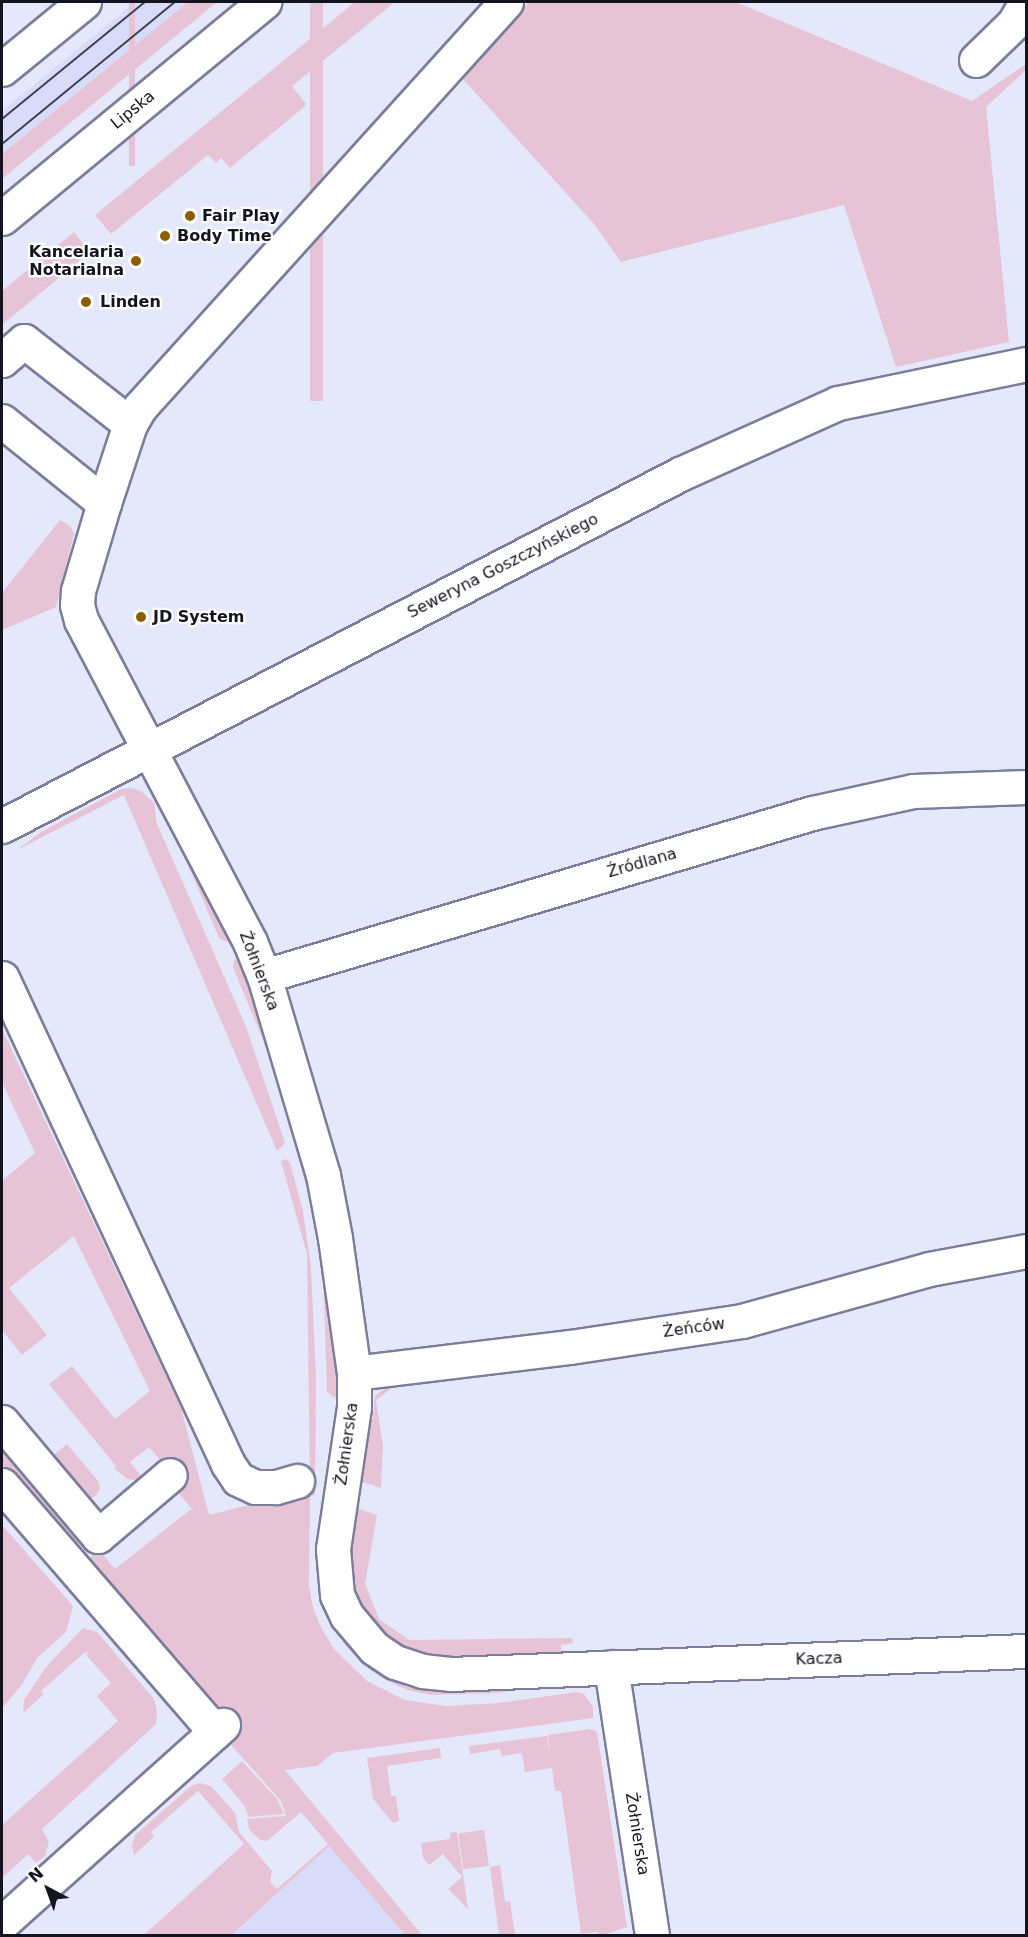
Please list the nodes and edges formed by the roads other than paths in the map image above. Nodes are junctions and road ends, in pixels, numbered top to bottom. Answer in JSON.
{"nodes":[{"id":1,"x":84,"y":2,"type":"edge"},
{"id":2,"x":264,"y":2,"type":"edge"},
{"id":3,"x":506,"y":2,"type":"edge"},
{"id":4,"x":1026,"y":2,"type":"edge"},
{"id":5,"x":976,"y":60,"type":"dead end"},
{"id":6,"x":2,"y":69,"type":"edge"},
{"id":7,"x":2,"y":218,"type":"edge"},
{"id":8,"x":2,"y":360,"type":"edge"},
{"id":9,"x":1026,"y":364,"type":"edge"},
{"id":10,"x":2,"y":421,"type":"edge"},
{"id":11,"x":130,"y":424,"type":"junction"},
{"id":12,"x":104,"y":503,"type":"junction"},
{"id":13,"x":149,"y":750,"type":"junction"},
{"id":14,"x":1026,"y":787,"type":"edge"},
{"id":15,"x":2,"y":826,"type":"edge"},
{"id":16,"x":264,"y":976,"type":"junction"},
{"id":17,"x":2,"y":978,"type":"edge"},
{"id":18,"x":1026,"y":1251,"type":"edge"},
{"id":19,"x":354,"y":1373,"type":"junction"},
{"id":20,"x":2,"y":1422,"type":"edge"},
{"id":21,"x":170,"y":1475,"type":"dead end"},
{"id":22,"x":297,"y":1481,"type":"dead end"},
{"id":23,"x":2,"y":1485,"type":"edge"},
{"id":24,"x":1026,"y":1651,"type":"edge"},
{"id":25,"x":611,"y":1667,"type":"junction"},
{"id":26,"x":2,"y":1923,"type":"edge"},
{"id":27,"x":652,"y":1935,"type":"edge"}],
"edges":[{"from":1,"to":6,"type":"street"},
{"from":2,"to":7,"type":"street","name":"Lipska"},
{"from":3,"to":11,"type":"street","name":"Żołnierska"},
{"from":4,"to":5,"type":"street"},
{"from":8,"to":11,"type":"street"},
{"from":9,"to":13,"type":"street","name":"Seweryna Goszczyńskiego"},
{"from":10,"to":12,"type":"street"},
{"from":11,"to":12,"type":"street","name":"Żołnierska"},
{"from":12,"to":13,"type":"street","name":"Żołnierska"},
{"from":13,"to":15,"type":"street","name":"Seweryna Goszczyńskiego"},
{"from":13,"to":16,"type":"street","name":"Żołnierska"},
{"from":14,"to":16,"type":"street","name":"Źródlana"},
{"from":16,"to":19,"type":"street","name":"Żołnierska"},
{"from":17,"to":22,"type":"street"},
{"from":18,"to":19,"type":"street","name":"Żeńców"},
{"from":19,"to":25,"type":"street","name":"Żołnierska"},
{"from":20,"to":21,"type":"street"},
{"from":23,"to":26,"type":"street"},
{"from":24,"to":25,"type":"street","name":"Kacza"},
{"from":25,"to":27,"type":"street","name":"Żołnierska"}]}
